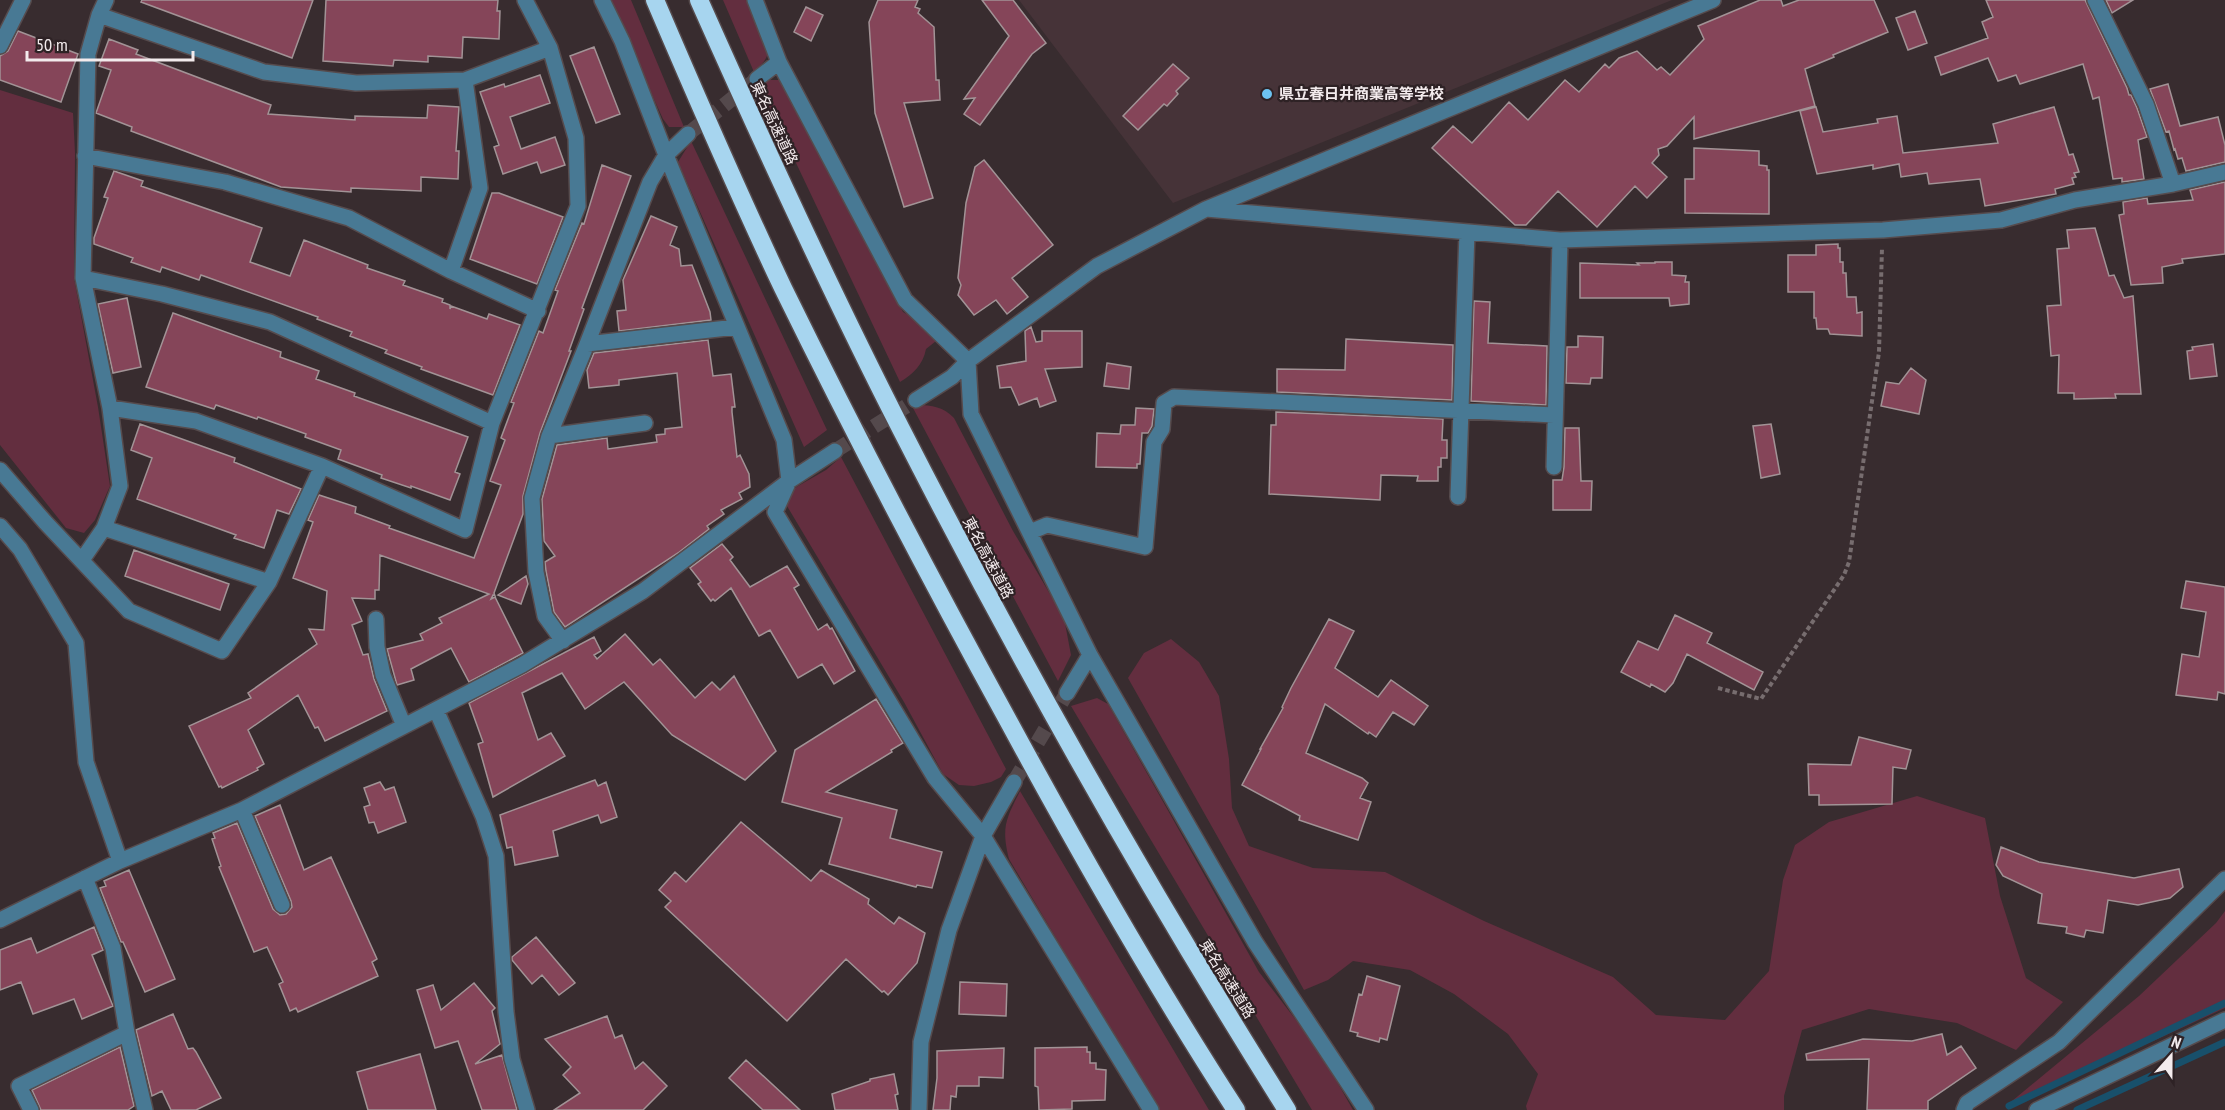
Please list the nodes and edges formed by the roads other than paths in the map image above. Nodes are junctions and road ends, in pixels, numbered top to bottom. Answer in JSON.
{"nodes":[{"id":1,"x":23,"y":0,"type":"edge"},
{"id":2,"x":106,"y":0,"type":"edge"},
{"id":3,"x":525,"y":0,"type":"edge"},
{"id":4,"x":602,"y":0,"type":"edge"},
{"id":5,"x":655,"y":0,"type":"edge"},
{"id":6,"x":699,"y":0,"type":"edge"},
{"id":7,"x":1713,"y":0,"type":"edge"},
{"id":8,"x":2095,"y":0,"type":"edge"},
{"id":9,"x":756,"y":1,"type":"edge"},
{"id":10,"x":99,"y":15,"type":"junction"},
{"id":11,"x":0,"y":46,"type":"edge"},
{"id":12,"x":550,"y":48,"type":"junction"},
{"id":13,"x":779,"y":62,"type":"junction"},
{"id":14,"x":757,"y":79,"type":"tunnel mouth"},
{"id":15,"x":465,"y":80,"type":"junction"},
{"id":16,"x":688,"y":134,"type":"tunnel mouth"},
{"id":17,"x":666,"y":155,"type":"junction"},
{"id":18,"x":85,"y":156,"type":"junction"},
{"id":19,"x":2225,"y":172,"type":"edge"},
{"id":20,"x":2173,"y":184,"type":"junction"},
{"id":21,"x":1206,"y":209,"type":"junction"},
{"id":22,"x":1467,"y":232,"type":"junction"},
{"id":23,"x":1560,"y":240,"type":"junction"},
{"id":24,"x":451,"y":271,"type":"junction"},
{"id":25,"x":83,"y":278,"type":"junction"},
{"id":26,"x":538,"y":311,"type":"junction"},
{"id":27,"x":736,"y":327,"type":"junction"},
{"id":28,"x":587,"y":344,"type":"junction"},
{"id":29,"x":968,"y":361,"type":"junction"},
{"id":30,"x":916,"y":400,"type":"tunnel mouth"},
{"id":31,"x":110,"y":408,"type":"junction"},
{"id":32,"x":1460,"y":411,"type":"junction"},
{"id":33,"x":1554,"y":415,"type":"junction"},
{"id":34,"x":492,"y":423,"type":"junction"},
{"id":35,"x":645,"y":423,"type":"dead end"},
{"id":36,"x":549,"y":436,"type":"junction"},
{"id":37,"x":835,"y":452,"type":"tunnel mouth"},
{"id":38,"x":322,"y":466,"type":"junction"},
{"id":39,"x":1554,"y":467,"type":"dead end"},
{"id":40,"x":0,"y":470,"type":"edge"},
{"id":41,"x":789,"y":481,"type":"junction"},
{"id":42,"x":1458,"y":497,"type":"dead end"},
{"id":43,"x":0,"y":526,"type":"edge"},
{"id":44,"x":104,"y":528,"type":"junction"},
{"id":45,"x":1030,"y":532,"type":"junction"},
{"id":46,"x":82,"y":560,"type":"junction"},
{"id":47,"x":269,"y":582,"type":"junction"},
{"id":48,"x":376,"y":619,"type":"dead end"},
{"id":49,"x":562,"y":641,"type":"junction"},
{"id":50,"x":1090,"y":655,"type":"junction"},
{"id":51,"x":1067,"y":693,"type":"tunnel mouth"},
{"id":52,"x":436,"y":710,"type":"junction"},
{"id":53,"x":404,"y":726,"type":"junction"},
{"id":54,"x":1014,"y":782,"type":"tunnel mouth"},
{"id":55,"x":242,"y":810,"type":"junction"},
{"id":56,"x":983,"y":836,"type":"junction"},
{"id":57,"x":120,"y":861,"type":"junction"},
{"id":58,"x":86,"y":878,"type":"junction"},
{"id":59,"x":2225,"y":879,"type":"edge"},
{"id":60,"x":282,"y":905,"type":"dead end"},
{"id":61,"x":0,"y":920,"type":"edge"},
{"id":62,"x":2225,"y":1020,"type":"edge"},
{"id":63,"x":127,"y":1033,"type":"junction"},
{"id":64,"x":1232,"y":1104,"type":"edge"},
{"id":65,"x":31,"y":1110,"type":"edge"},
{"id":66,"x":145,"y":1110,"type":"edge"},
{"id":67,"x":527,"y":1110,"type":"edge"},
{"id":68,"x":919,"y":1110,"type":"edge"},
{"id":69,"x":1151,"y":1110,"type":"edge"},
{"id":70,"x":1287,"y":1110,"type":"edge"},
{"id":71,"x":1366,"y":1110,"type":"edge"},
{"id":72,"x":1964,"y":1110,"type":"edge"},
{"id":73,"x":2037,"y":1110,"type":"edge"}],
"edges":[{"from":1,"to":11,"type":"street"},
{"from":2,"to":10,"type":"street"},
{"from":3,"to":12,"type":"street"},
{"from":4,"to":17,"type":"street"},
{"from":5,"to":64,"type":"highway"},
{"from":6,"to":70,"type":"highway","name":"東名高速道路"},
{"from":7,"to":21,"type":"street"},
{"from":8,"to":20,"type":"street"},
{"from":9,"to":13,"type":"street"},
{"from":10,"to":15,"type":"street"},
{"from":10,"to":18,"type":"street"},
{"from":12,"to":15,"type":"street"},
{"from":12,"to":26,"type":"street"},
{"from":13,"to":14,"type":"street"},
{"from":13,"to":29,"type":"street"},
{"from":15,"to":24,"type":"street"},
{"from":16,"to":17,"type":"street"},
{"from":17,"to":27,"type":"street"},
{"from":17,"to":28,"type":"street"},
{"from":18,"to":24,"type":"street"},
{"from":18,"to":25,"type":"street"},
{"from":19,"to":20,"type":"street"},
{"from":20,"to":23,"type":"street"},
{"from":21,"to":22,"type":"street"},
{"from":21,"to":29,"type":"street"},
{"from":22,"to":23,"type":"street"},
{"from":22,"to":32,"type":"street"},
{"from":23,"to":33,"type":"street"},
{"from":24,"to":26,"type":"street"},
{"from":25,"to":31,"type":"street"},
{"from":25,"to":34,"type":"street"},
{"from":26,"to":34,"type":"street"},
{"from":27,"to":28,"type":"street"},
{"from":27,"to":41,"type":"street"},
{"from":28,"to":36,"type":"street"},
{"from":29,"to":30,"type":"street"},
{"from":29,"to":45,"type":"street"},
{"from":31,"to":38,"type":"street"},
{"from":31,"to":44,"type":"street"},
{"from":32,"to":33,"type":"street"},
{"from":32,"to":42,"type":"street"},
{"from":32,"to":45,"type":"street"},
{"from":33,"to":39,"type":"street"},
{"from":34,"to":38,"type":"street"},
{"from":35,"to":36,"type":"street"},
{"from":36,"to":49,"type":"street"},
{"from":37,"to":41,"type":"street"},
{"from":38,"to":47,"type":"street"},
{"from":40,"to":46,"type":"street"},
{"from":41,"to":49,"type":"street"},
{"from":41,"to":56,"type":"street"},
{"from":43,"to":57,"type":"street"},
{"from":44,"to":46,"type":"street"},
{"from":44,"to":47,"type":"street"},
{"from":45,"to":50,"type":"street"},
{"from":46,"to":47,"type":"street"},
{"from":48,"to":53,"type":"street"},
{"from":49,"to":52,"type":"street"},
{"from":50,"to":51,"type":"street"},
{"from":50,"to":71,"type":"street"},
{"from":52,"to":53,"type":"street"},
{"from":52,"to":67,"type":"street"},
{"from":53,"to":55,"type":"street"},
{"from":54,"to":56,"type":"street"},
{"from":55,"to":57,"type":"street"},
{"from":55,"to":60,"type":"street"},
{"from":56,"to":68,"type":"street"},
{"from":56,"to":69,"type":"street"},
{"from":57,"to":58,"type":"street"},
{"from":58,"to":61,"type":"street"},
{"from":58,"to":63,"type":"street"},
{"from":59,"to":72,"type":"street"},
{"from":62,"to":73,"type":"street"},
{"from":63,"to":65,"type":"street"},
{"from":63,"to":66,"type":"street"}]}
